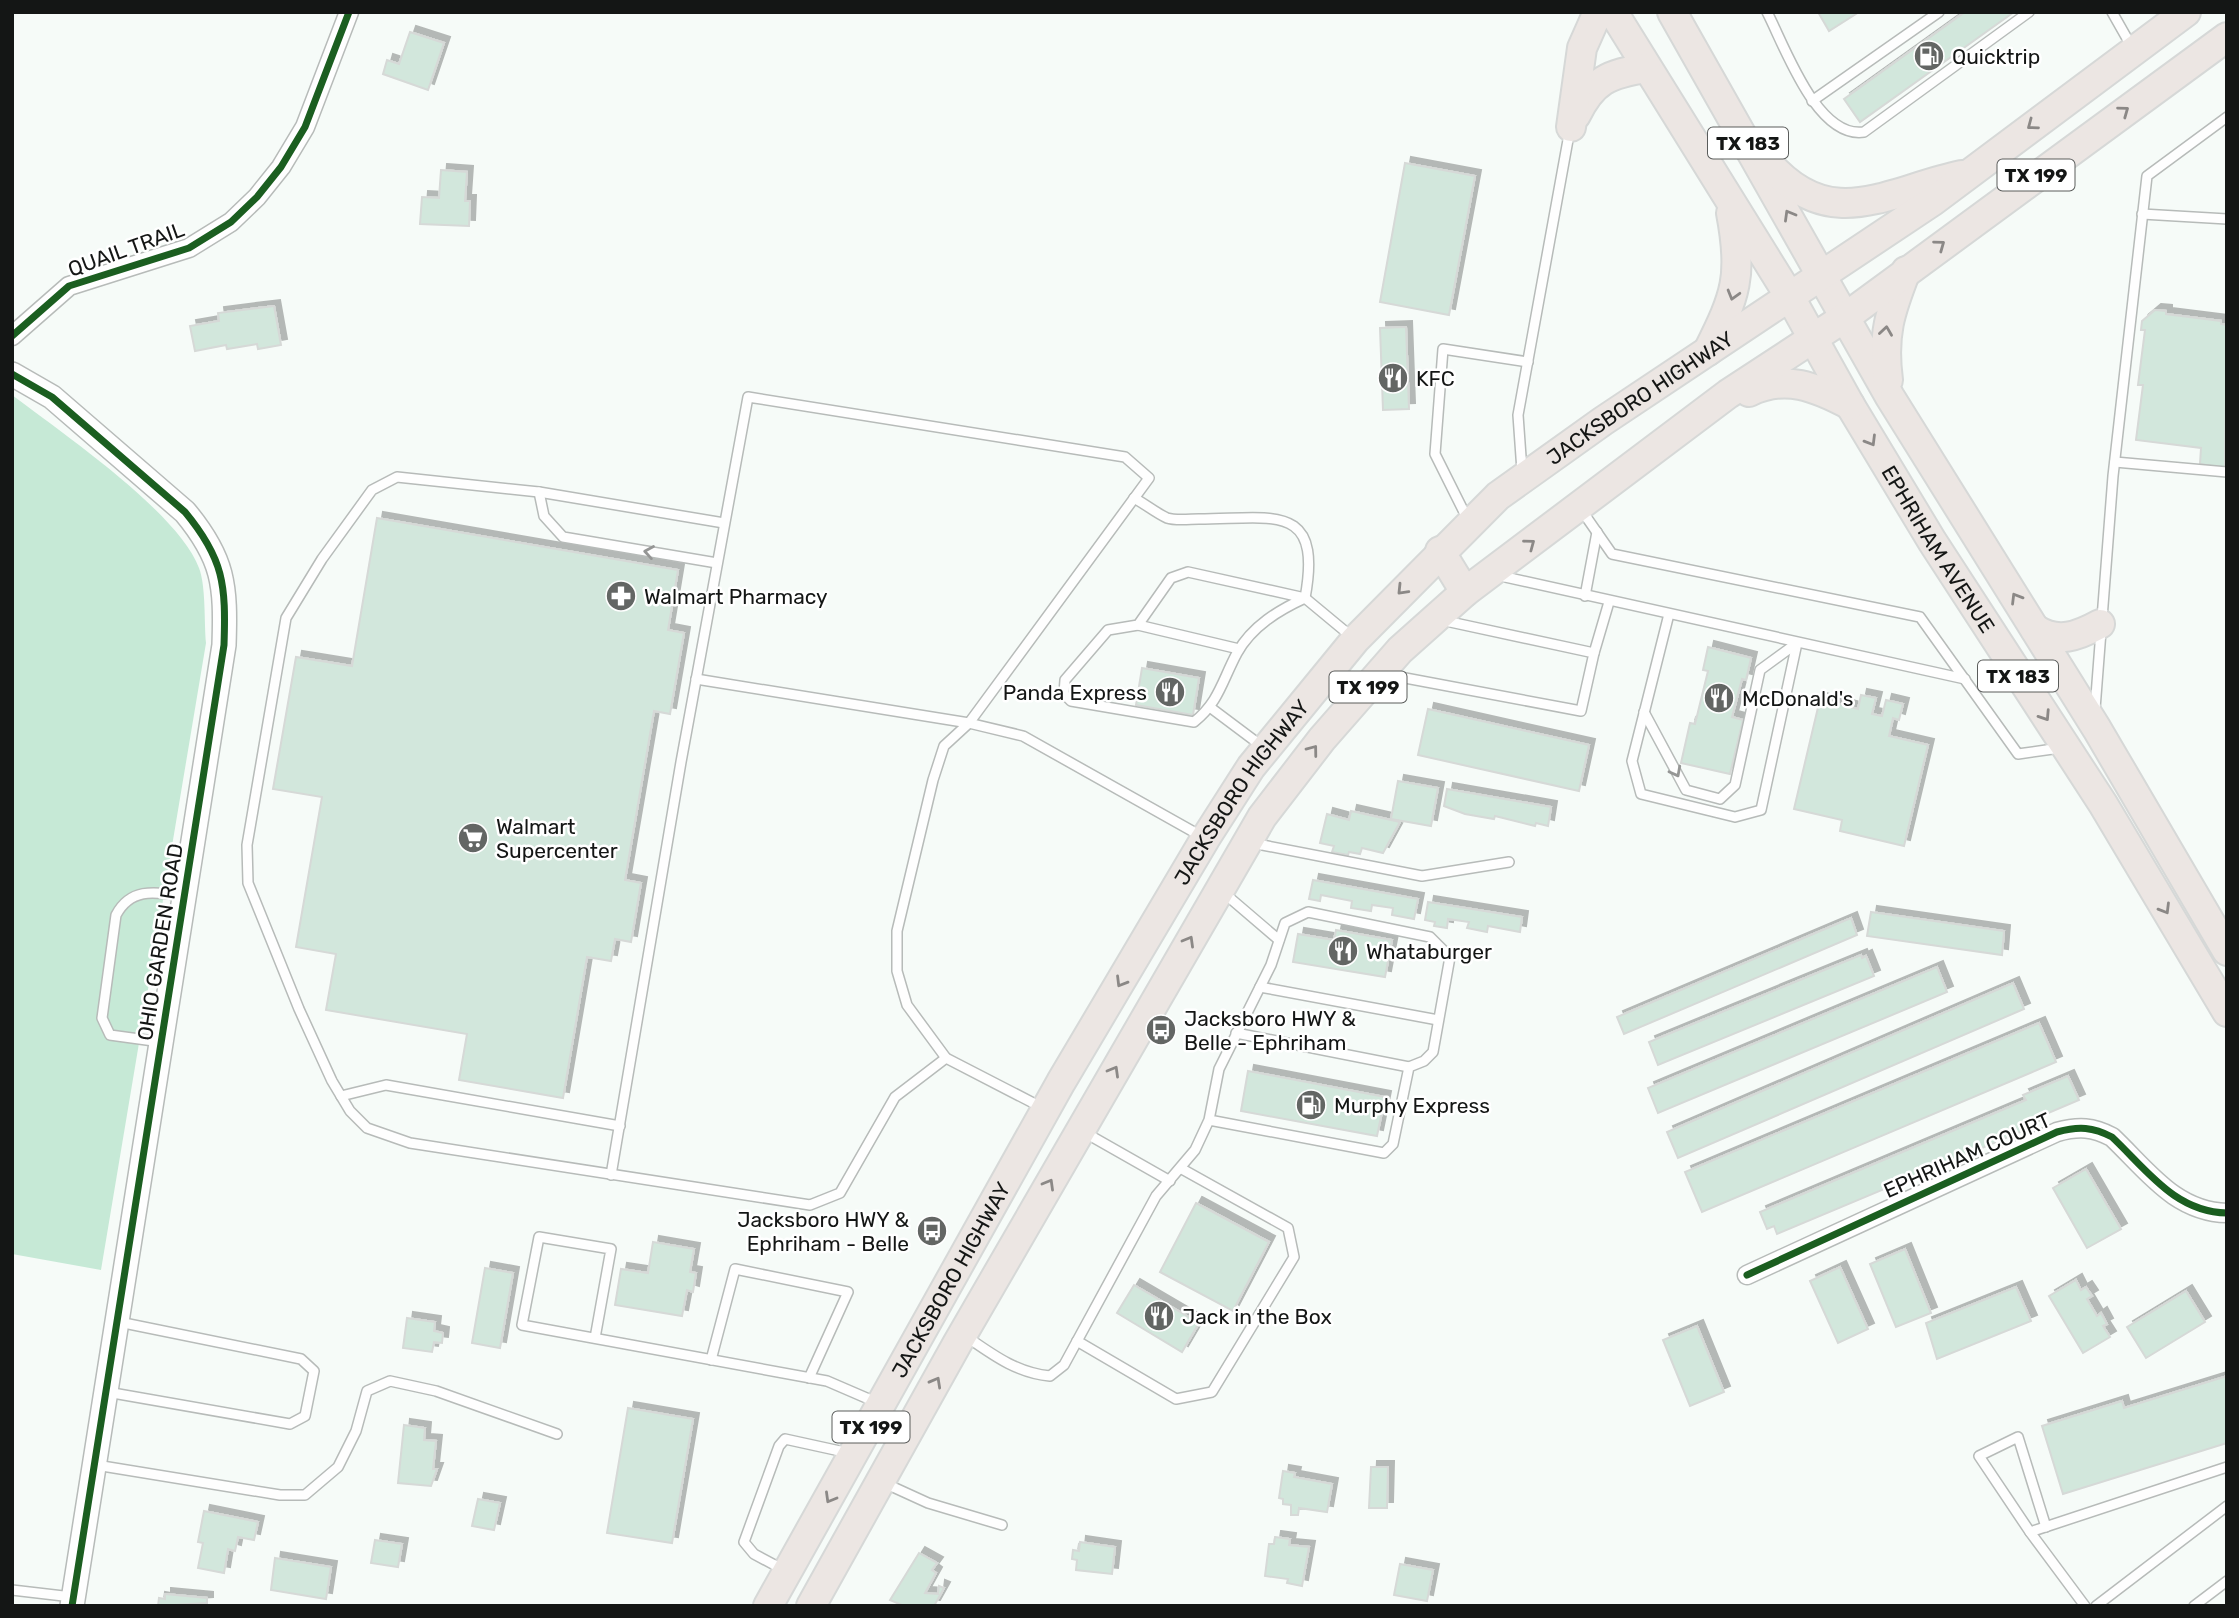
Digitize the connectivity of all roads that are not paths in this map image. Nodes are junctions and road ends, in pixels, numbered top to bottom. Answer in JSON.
{"nodes":[{"id":1,"x":349,"y":12,"type":"edge"},
{"id":2,"x":1598,"y":12,"type":"edge"},
{"id":3,"x":1613,"y":12,"type":"edge"},
{"id":4,"x":1672,"y":12,"type":"edge"},
{"id":5,"x":1768,"y":12,"type":"edge"},
{"id":6,"x":1939,"y":12,"type":"edge"},
{"id":7,"x":2029,"y":12,"type":"edge"},
{"id":8,"x":2112,"y":12,"type":"edge"},
{"id":9,"x":2186,"y":12,"type":"edge"},
{"id":10,"x":2227,"y":37,"type":"edge"},
{"id":11,"x":2134,"y":51,"type":"junction"},
{"id":12,"x":1646,"y":68,"type":"junction"},
{"id":13,"x":1812,"y":102,"type":"junction"},
{"id":14,"x":2227,"y":117,"type":"edge"},
{"id":15,"x":1571,"y":127,"type":"junction"},
{"id":16,"x":1742,"y":132,"type":"junction"},
{"id":17,"x":1969,"y":174,"type":"junction"},
{"id":18,"x":1730,"y":203,"type":"junction"},
{"id":19,"x":2142,"y":214,"type":"junction"},
{"id":20,"x":2227,"y":219,"type":"edge"},
{"id":21,"x":1908,"y":268,"type":"junction"},
{"id":22,"x":1823,"y":275,"type":"junction"},
{"id":23,"x":1790,"y":297,"type":"junction"},
{"id":24,"x":1847,"y":316,"type":"junction"},
{"id":25,"x":12,"y":336,"type":"edge"},
{"id":26,"x":1812,"y":339,"type":"junction"},
{"id":27,"x":1706,"y":353,"type":"junction"},
{"id":28,"x":1528,"y":362,"type":"junction"},
{"id":29,"x":12,"y":374,"type":"edge"},
{"id":30,"x":1890,"y":397,"type":"junction"},
{"id":31,"x":1850,"y":405,"type":"junction"},
{"id":32,"x":1659,"y":446,"type":"junction"},
{"id":33,"x":2115,"y":462,"type":"junction"},
{"id":34,"x":2227,"y":472,"type":"edge"},
{"id":35,"x":1523,"y":479,"type":"junction"},
{"id":36,"x":539,"y":492,"type":"junction"},
{"id":37,"x":1135,"y":498,"type":"junction"},
{"id":38,"x":1580,"y":508,"type":"junction"},
{"id":39,"x":724,"y":523,"type":"junction"},
{"id":40,"x":1470,"y":523,"type":"junction"},
{"id":41,"x":1597,"y":532,"type":"junction"},
{"id":42,"x":1440,"y":551,"type":"junction"},
{"id":43,"x":717,"y":563,"type":"junction"},
{"id":44,"x":1491,"y":573,"type":"junction"},
{"id":45,"x":1465,"y":592,"type":"junction"},
{"id":46,"x":1585,"y":596,"type":"junction"},
{"id":47,"x":1305,"y":597,"type":"junction"},
{"id":48,"x":1609,"y":602,"type":"junction"},
{"id":49,"x":1669,"y":614,"type":"junction"},
{"id":50,"x":1436,"y":618,"type":"junction"},
{"id":51,"x":2101,"y":624,"type":"junction"},
{"id":52,"x":1138,"y":625,"type":"junction"},
{"id":53,"x":2035,"y":629,"type":"junction"},
{"id":54,"x":1355,"y":639,"type":"junction"},
{"id":55,"x":1797,"y":643,"type":"junction"},
{"id":56,"x":1239,"y":649,"type":"junction"},
{"id":57,"x":1594,"y":653,"type":"junction"},
{"id":58,"x":1379,"y":674,"type":"junction"},
{"id":59,"x":696,"y":679,"type":"junction"},
{"id":60,"x":1965,"y":680,"type":"junction"},
{"id":61,"x":1211,"y":708,"type":"junction"},
{"id":62,"x":1644,"y":712,"type":"junction"},
{"id":63,"x":969,"y":723,"type":"junction"},
{"id":64,"x":2097,"y":729,"type":"junction"},
{"id":65,"x":2065,"y":747,"type":"junction"},
{"id":66,"x":1265,"y":748,"type":"junction"},
{"id":67,"x":1205,"y":839,"type":"junction"},
{"id":68,"x":1247,"y":842,"type":"junction"},
{"id":69,"x":1509,"y":862,"type":"dead end"},
{"id":70,"x":1219,"y":889,"type":"junction"},
{"id":71,"x":185,"y":896,"type":"junction"},
{"id":72,"x":1279,"y":940,"type":"junction"},
{"id":73,"x":2220,"y":940,"type":"edge"},
{"id":74,"x":1260,"y":987,"type":"junction"},
{"id":75,"x":2227,"y":1012,"type":"edge"},
{"id":76,"x":1438,"y":1020,"type":"junction"},
{"id":77,"x":1236,"y":1033,"type":"junction"},
{"id":78,"x":162,"y":1042,"type":"junction"},
{"id":79,"x":946,"y":1058,"type":"junction"},
{"id":80,"x":1409,"y":1067,"type":"junction"},
{"id":81,"x":341,"y":1096,"type":"junction"},
{"id":82,"x":1046,"y":1109,"type":"junction"},
{"id":83,"x":1209,"y":1120,"type":"junction"},
{"id":84,"x":620,"y":1126,"type":"junction"},
{"id":85,"x":1081,"y":1130,"type":"junction"},
{"id":86,"x":1182,"y":1169,"type":"junction"},
{"id":87,"x":611,"y":1175,"type":"junction"},
{"id":88,"x":1170,"y":1181,"type":"junction"},
{"id":89,"x":2227,"y":1213,"type":"edge"},
{"id":90,"x":1747,"y":1275,"type":"dead end"},
{"id":91,"x":117,"y":1322,"type":"junction"},
{"id":92,"x":963,"y":1334,"type":"junction"},
{"id":93,"x":594,"y":1338,"type":"junction"},
{"id":94,"x":1077,"y":1341,"type":"junction"},
{"id":95,"x":711,"y":1360,"type":"junction"},
{"id":96,"x":810,"y":1378,"type":"junction"},
{"id":97,"x":106,"y":1392,"type":"junction"},
{"id":98,"x":883,"y":1405,"type":"junction"},
{"id":99,"x":556,"y":1434,"type":"dead end"},
{"id":100,"x":855,"y":1455,"type":"junction"},
{"id":101,"x":94,"y":1465,"type":"junction"},
{"id":102,"x":2227,"y":1467,"type":"edge"},
{"id":103,"x":881,"y":1481,"type":"junction"},
{"id":104,"x":2227,"y":1506,"type":"edge"},
{"id":105,"x":1002,"y":1525,"type":"dead end"},
{"id":106,"x":2046,"y":1527,"type":"junction"},
{"id":107,"x":2030,"y":1532,"type":"junction"},
{"id":108,"x":787,"y":1572,"type":"junction"},
{"id":109,"x":2227,"y":1581,"type":"edge"},
{"id":110,"x":12,"y":1590,"type":"edge"},
{"id":111,"x":73,"y":1602,"type":"edge"},
{"id":112,"x":813,"y":1605,"type":"edge"},
{"id":113,"x":768,"y":1606,"type":"edge"},
{"id":114,"x":2085,"y":1606,"type":"edge"},
{"id":115,"x":2096,"y":1606,"type":"edge"},
{"id":116,"x":2193,"y":1606,"type":"edge"}],
"edges":[{"from":1,"to":25,"type":"street","name":"QUAIL TRAIL"},
{"from":2,"to":15,"type":"main road"},
{"from":3,"to":12,"type":"main road","number":"TX 183"},
{"from":4,"to":16,"type":"main road","number":"TX 183"},
{"from":5,"to":13,"type":"lane"},
{"from":6,"to":13,"type":"lane"},
{"from":7,"to":13,"type":"lane"},
{"from":8,"to":11,"type":"lane"},
{"from":9,"to":11,"type":"main road","name":"JACKSBORO HIGHWAY","number":"TX 199"},
{"from":21,"to":10,"type":"main road","name":"JACKSBORO HIGHWAY","number":"TX 199","one_way":true},
{"from":11,"to":17,"type":"main road","name":"JACKSBORO HIGHWAY","number":"TX 199","one_way":true},
{"from":12,"to":15,"type":"main road"},
{"from":12,"to":18,"type":"main road","number":"TX 183"},
{"from":14,"to":19,"type":"lane"},
{"from":15,"to":28,"type":"lane"},
{"from":16,"to":17,"type":"main road"},
{"from":22,"to":16,"type":"main road","number":"TX 183","one_way":true},
{"from":17,"to":22,"type":"main road","name":"JACKSBORO HIGHWAY","number":"TX 199"},
{"from":18,"to":23,"type":"main road","number":"TX 183"},
{"from":18,"to":27,"type":"main road","one_way":true},
{"from":19,"to":20,"type":"lane"},
{"from":19,"to":33,"type":"lane"},
{"from":21,"to":24,"type":"main road","name":"JACKSBORO HIGHWAY","number":"TX 199"},
{"from":30,"to":21,"type":"main road","one_way":true},
{"from":22,"to":23,"type":"main road","name":"JACKSBORO HIGHWAY","number":"TX 199"},
{"from":22,"to":24,"type":"main road","name":"EPHRIHAM AVENUE","number":"TX 183"},
{"from":23,"to":26,"type":"main road","name":"EPHRIHAM AVENUE","number":"TX 183"},
{"from":23,"to":27,"type":"main road","name":"JACKSBORO HIGHWAY","number":"TX 199"},
{"from":24,"to":26,"type":"main road","name":"JACKSBORO HIGHWAY","number":"TX 199"},
{"from":24,"to":30,"type":"main road","name":"EPHRIHAM AVENUE","number":"TX 183"},
{"from":26,"to":31,"type":"main road","name":"EPHRIHAM AVENUE","number":"TX 183"},
{"from":26,"to":32,"type":"main road","name":"JACKSBORO HIGHWAY","number":"TX 199"},
{"from":27,"to":35,"type":"main road","name":"JACKSBORO HIGHWAY","number":"TX 199"},
{"from":28,"to":35,"type":"lane"},
{"from":28,"to":40,"type":"lane"},
{"from":29,"to":71,"type":"street","name":"OHIO GARDEN ROAD"},
{"from":53,"to":30,"type":"main road","name":"EPHRIHAM AVENUE","number":"TX 183","one_way":true},
{"from":31,"to":32,"type":"main road"},
{"from":31,"to":65,"type":"main road","name":"EPHRIHAM AVENUE","number":"TX 183","one_way":true},
{"from":32,"to":38,"type":"main road","name":"JACKSBORO HIGHWAY","number":"TX 199"},
{"from":33,"to":34,"type":"lane"},
{"from":33,"to":51,"type":"lane"},
{"from":35,"to":40,"type":"main road","name":"JACKSBORO HIGHWAY","number":"TX 199"},
{"from":36,"to":39,"type":"lane"},
{"from":43,"to":36,"type":"lane","one_way":true},
{"from":36,"to":81,"type":"lane"},
{"from":37,"to":39,"type":"lane"},
{"from":37,"to":47,"type":"lane"},
{"from":37,"to":63,"type":"lane"},
{"from":38,"to":41,"type":"lane"},
{"from":44,"to":38,"type":"main road","name":"JACKSBORO HIGHWAY","number":"TX 199","one_way":true},
{"from":39,"to":43,"type":"lane"},
{"from":40,"to":42,"type":"main road","name":"JACKSBORO HIGHWAY","number":"TX 199"},
{"from":41,"to":46,"type":"lane"},
{"from":41,"to":60,"type":"lane"},
{"from":42,"to":45,"type":"main road"},
{"from":42,"to":54,"type":"main road","name":"JACKSBORO HIGHWAY","number":"TX 199","one_way":true},
{"from":43,"to":59,"type":"lane"},
{"from":44,"to":45,"type":"main road","name":"JACKSBORO HIGHWAY","number":"TX 199"},
{"from":44,"to":46,"type":"lane"},
{"from":45,"to":50,"type":"main road","name":"JACKSBORO HIGHWAY","number":"TX 199"},
{"from":46,"to":48,"type":"lane"},
{"from":47,"to":52,"type":"lane"},
{"from":47,"to":54,"type":"lane"},
{"from":47,"to":56,"type":"lane"},
{"from":48,"to":49,"type":"lane"},
{"from":48,"to":57,"type":"lane"},
{"from":49,"to":55,"type":"lane"},
{"from":49,"to":62,"type":"lane"},
{"from":50,"to":57,"type":"lane"},
{"from":50,"to":58,"type":"main road","name":"JACKSBORO HIGHWAY","number":"TX 199"},
{"from":51,"to":53,"type":"main road"},
{"from":51,"to":64,"type":"lane"},
{"from":52,"to":56,"type":"lane"},
{"from":52,"to":61,"type":"lane"},
{"from":53,"to":64,"type":"main road","name":"EPHRIHAM AVENUE","number":"TX 183"},
{"from":54,"to":66,"type":"main road","name":"JACKSBORO HIGHWAY","number":"TX 199"},
{"from":55,"to":60,"type":"lane"},
{"from":62,"to":55,"type":"lane","one_way":true},
{"from":55,"to":62,"type":"lane"},
{"from":56,"to":61,"type":"lane"},
{"from":57,"to":58,"type":"lane"},
{"from":68,"to":58,"type":"main road","name":"JACKSBORO HIGHWAY","number":"TX 199","one_way":true},
{"from":59,"to":63,"type":"lane"},
{"from":59,"to":84,"type":"lane"},
{"from":60,"to":65,"type":"lane"},
{"from":61,"to":66,"type":"lane"},
{"from":63,"to":67,"type":"lane"},
{"from":63,"to":79,"type":"lane"},
{"from":64,"to":73,"type":"main road","name":"EPHRIHAM AVENUE","number":"TX 183"},
{"from":65,"to":73,"type":"main road"},
{"from":65,"to":75,"type":"main road","name":"EPHRIHAM AVENUE","number":"TX 183","one_way":true},
{"from":66,"to":67,"type":"main road","name":"JACKSBORO HIGHWAY","number":"TX 199"},
{"from":67,"to":82,"type":"main road","name":"JACKSBORO HIGHWAY","number":"TX 199","one_way":true},
{"from":68,"to":69,"type":"lane"},
{"from":68,"to":70,"type":"main road","name":"JACKSBORO HIGHWAY","number":"TX 199"},
{"from":70,"to":72,"type":"lane"},
{"from":85,"to":70,"type":"main road","name":"JACKSBORO HIGHWAY","number":"TX 199","one_way":true},
{"from":71,"to":78,"type":"street","name":"OHIO GARDEN ROAD"},
{"from":71,"to":78,"type":"lane"},
{"from":72,"to":74,"type":"lane"},
{"from":72,"to":76,"type":"lane"},
{"from":74,"to":76,"type":"lane"},
{"from":74,"to":77,"type":"lane"},
{"from":76,"to":80,"type":"lane"},
{"from":77,"to":80,"type":"lane"},
{"from":77,"to":83,"type":"lane"},
{"from":78,"to":91,"type":"street","name":"OHIO GARDEN ROAD"},
{"from":79,"to":82,"type":"lane"},
{"from":79,"to":87,"type":"lane"},
{"from":80,"to":83,"type":"lane"},
{"from":81,"to":84,"type":"lane"},
{"from":81,"to":87,"type":"lane"},
{"from":82,"to":85,"type":"main road"},
{"from":82,"to":98,"type":"main road","name":"JACKSBORO HIGHWAY","number":"TX 199"},
{"from":83,"to":86,"type":"lane"},
{"from":84,"to":87,"type":"lane"},
{"from":85,"to":88,"type":"lane"},
{"from":92,"to":85,"type":"main road","name":"JACKSBORO HIGHWAY","number":"TX 199","one_way":true},
{"from":86,"to":88,"type":"lane"},
{"from":86,"to":94,"type":"lane"},
{"from":88,"to":94,"type":"lane"},
{"from":89,"to":90,"type":"street","name":"EPHRIHAM COURT"},
{"from":91,"to":97,"type":"street","name":"OHIO GARDEN ROAD"},
{"from":91,"to":97,"type":"lane"},
{"from":92,"to":94,"type":"lane"},
{"from":103,"to":92,"type":"main road","name":"JACKSBORO HIGHWAY","number":"TX 199","one_way":true},
{"from":93,"to":93,"type":"lane"},
{"from":93,"to":95,"type":"lane"},
{"from":95,"to":96,"type":"lane"},
{"from":95,"to":96,"type":"lane"},
{"from":96,"to":98,"type":"lane"},
{"from":97,"to":101,"type":"street","name":"OHIO GARDEN ROAD"},
{"from":98,"to":100,"type":"main road","name":"JACKSBORO HIGHWAY","number":"TX 199"},
{"from":99,"to":101,"type":"lane"},
{"from":100,"to":108,"type":"main road","name":"JACKSBORO HIGHWAY","number":"TX 199","one_way":true},
{"from":100,"to":108,"type":"lane"},
{"from":101,"to":111,"type":"street","name":"OHIO GARDEN ROAD"},
{"from":102,"to":106,"type":"lane"},
{"from":103,"to":105,"type":"lane"},
{"from":103,"to":112,"type":"main road","name":"JACKSBORO HIGHWAY","number":"TX 199"},
{"from":104,"to":115,"type":"lane"},
{"from":106,"to":107,"type":"lane"},
{"from":106,"to":107,"type":"lane"},
{"from":107,"to":114,"type":"lane"},
{"from":108,"to":113,"type":"main road","name":"JACKSBORO HIGHWAY","number":"TX 199"},
{"from":109,"to":116,"type":"lane"},
{"from":110,"to":111,"type":"lane"}]}
